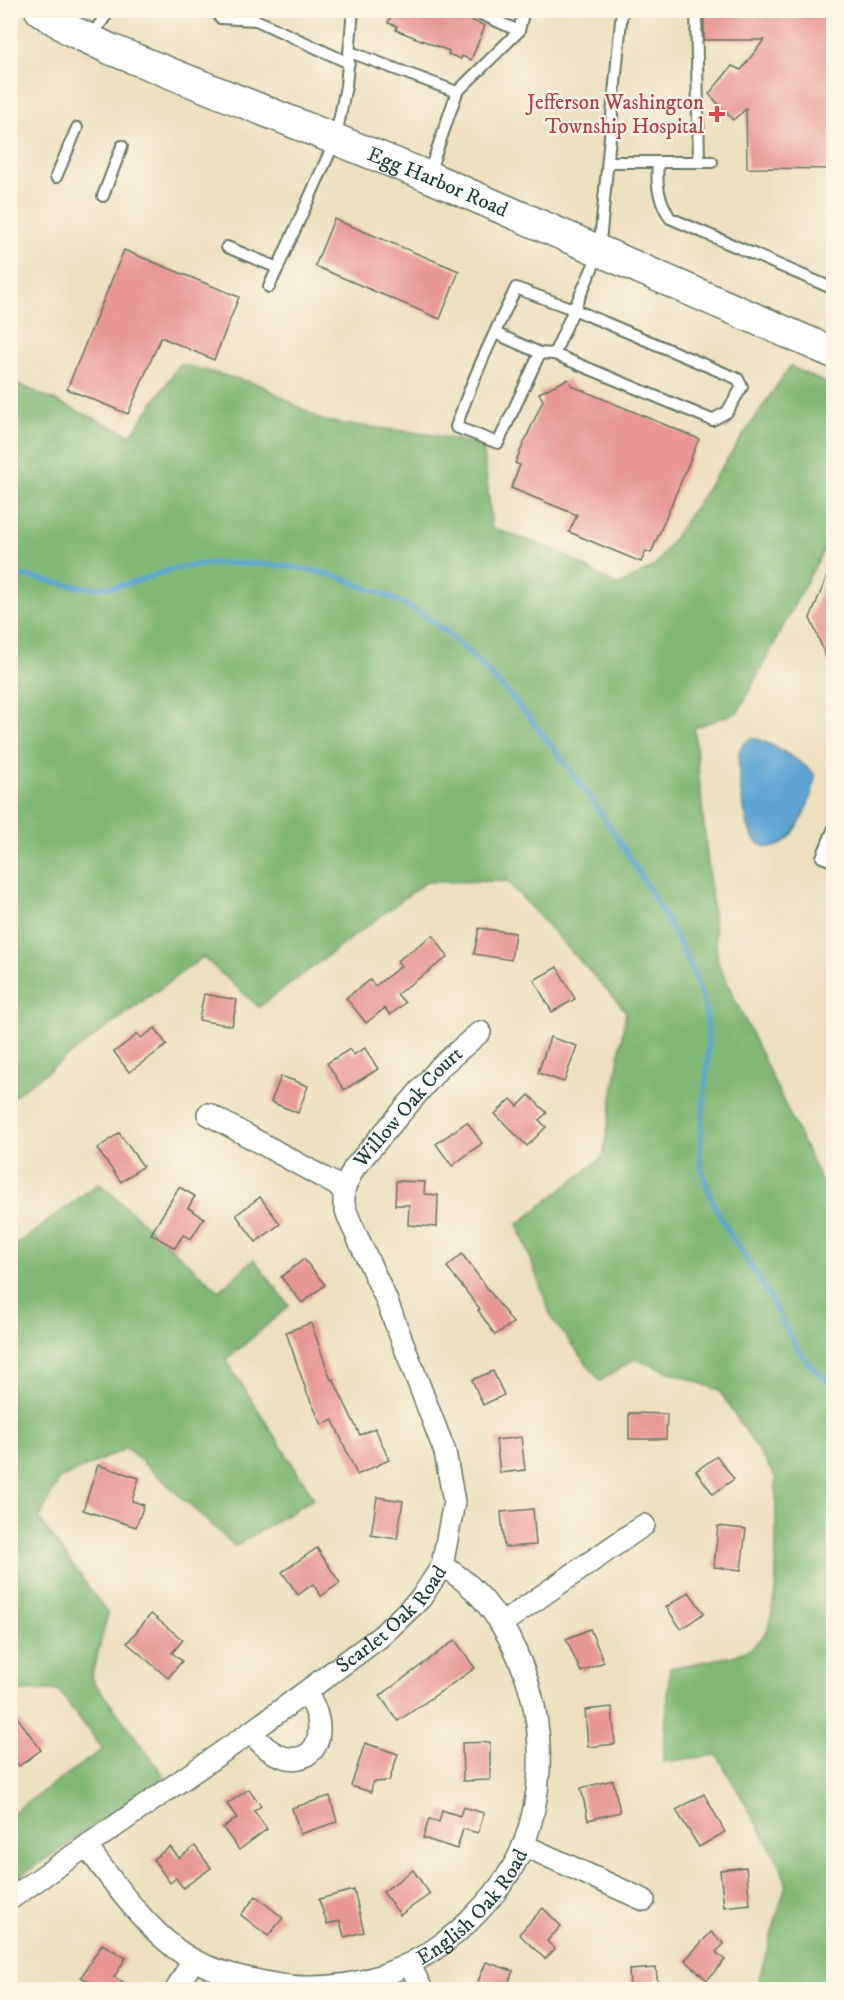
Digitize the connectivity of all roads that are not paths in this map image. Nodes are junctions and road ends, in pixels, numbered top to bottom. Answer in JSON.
{"nodes":[{"id":1,"x":40,"y":10,"type":"edge"},
{"id":2,"x":110,"y":10,"type":"edge"},
{"id":3,"x":220,"y":10,"type":"edge"},
{"id":4,"x":354,"y":10,"type":"edge"},
{"id":5,"x":472,"y":10,"type":"edge"},
{"id":6,"x":520,"y":10,"type":"edge"},
{"id":7,"x":622,"y":10,"type":"edge"},
{"id":8,"x":696,"y":10,"type":"edge"},
{"id":9,"x":519,"y":31,"type":"junction"},
{"id":10,"x":89,"y":39,"type":"junction"},
{"id":11,"x":350,"y":58,"type":"junction"},
{"id":12,"x":457,"y":92,"type":"junction"},
{"id":13,"x":77,"y":128,"type":"dead end"},
{"id":14,"x":335,"y":141,"type":"junction"},
{"id":15,"x":122,"y":146,"type":"dead end"},
{"id":16,"x":608,"y":162,"type":"junction"},
{"id":17,"x":658,"y":162,"type":"junction"},
{"id":18,"x":699,"y":162,"type":"junction"},
{"id":19,"x":712,"y":162,"type":"dead end"},
{"id":20,"x":56,"y":177,"type":"dead end"},
{"id":21,"x":428,"y":177,"type":"junction"},
{"id":22,"x":103,"y":196,"type":"dead end"},
{"id":23,"x":227,"y":247,"type":"dead end"},
{"id":24,"x":599,"y":253,"type":"junction"},
{"id":25,"x":278,"y":268,"type":"junction"},
{"id":26,"x":269,"y":287,"type":"dead end"},
{"id":27,"x":834,"y":289,"type":"edge"},
{"id":28,"x":573,"y":309,"type":"junction"},
{"id":29,"x":495,"y":333,"type":"junction"},
{"id":30,"x":540,"y":353,"type":"junction"},
{"id":31,"x":834,"y":353,"type":"edge"},
{"id":32,"x":554,"y":354,"type":"junction"},
{"id":33,"x":834,"y":828,"type":"edge"},
{"id":34,"x":834,"y":862,"type":"edge"},
{"id":35,"x":480,"y":1032,"type":"dead end"},
{"id":36,"x":208,"y":1114,"type":"dead end"},
{"id":37,"x":344,"y":1189,"type":"junction"},
{"id":38,"x":644,"y":1525,"type":"dead end"},
{"id":39,"x":442,"y":1566,"type":"junction"},
{"id":40,"x":501,"y":1624,"type":"junction"},
{"id":41,"x":306,"y":1692,"type":"junction"},
{"id":42,"x":251,"y":1732,"type":"junction"},
{"id":43,"x":523,"y":1845,"type":"junction"},
{"id":44,"x":87,"y":1847,"type":"junction"},
{"id":45,"x":10,"y":1899,"type":"edge"},
{"id":46,"x":644,"y":1900,"type":"dead end"},
{"id":47,"x":193,"y":1960,"type":"junction"},
{"id":48,"x":410,"y":1965,"type":"junction"},
{"id":49,"x":176,"y":1989,"type":"edge"},
{"id":50,"x":422,"y":1989,"type":"edge"}],
"edges":[{"from":1,"to":10,"type":"main road","name":"Egg Harbor Road"},
{"from":2,"to":10,"type":"lane"},
{"from":3,"to":11,"type":"lane"},
{"from":4,"to":11,"type":"lane"},
{"from":5,"to":9,"type":"lane"},
{"from":6,"to":9,"type":"lane"},
{"from":7,"to":16,"type":"lane"},
{"from":8,"to":18,"type":"lane"},
{"from":9,"to":12,"type":"lane"},
{"from":10,"to":14,"type":"main road","name":"Egg Harbor Road"},
{"from":11,"to":12,"type":"lane"},
{"from":11,"to":14,"type":"lane"},
{"from":12,"to":21,"type":"lane"},
{"from":13,"to":20,"type":"lane"},
{"from":14,"to":21,"type":"main road","name":"Egg Harbor Road"},
{"from":14,"to":25,"type":"lane"},
{"from":15,"to":22,"type":"lane"},
{"from":16,"to":17,"type":"lane"},
{"from":16,"to":24,"type":"lane"},
{"from":17,"to":18,"type":"lane"},
{"from":17,"to":27,"type":"lane"},
{"from":18,"to":19,"type":"lane"},
{"from":21,"to":24,"type":"main road","name":"Egg Harbor Road"},
{"from":23,"to":25,"type":"lane"},
{"from":24,"to":28,"type":"lane"},
{"from":24,"to":31,"type":"main road","name":"Egg Harbor Road"},
{"from":25,"to":26,"type":"lane"},
{"from":28,"to":29,"type":"lane"},
{"from":28,"to":32,"type":"lane"},
{"from":28,"to":32,"type":"lane"},
{"from":29,"to":30,"type":"lane"},
{"from":29,"to":30,"type":"lane"},
{"from":30,"to":32,"type":"lane"},
{"from":33,"to":34,"type":"lane"},
{"from":35,"to":37,"type":"street","name":"Willow Oak Court"},
{"from":36,"to":37,"type":"street"},
{"from":37,"to":39,"type":"street","name":"Scarlet Oak Road"},
{"from":38,"to":40,"type":"street"},
{"from":39,"to":40,"type":"street","name":"English Oak Road"},
{"from":39,"to":41,"type":"street","name":"Scarlet Oak Road"},
{"from":40,"to":43,"type":"street","name":"English Oak Road"},
{"from":41,"to":42,"type":"street","name":"Scarlet Oak Road"},
{"from":41,"to":42,"type":"street"},
{"from":42,"to":44,"type":"street","name":"Scarlet Oak Road"},
{"from":43,"to":46,"type":"street"},
{"from":43,"to":48,"type":"street","name":"English Oak Road"},
{"from":44,"to":45,"type":"street","name":"Scarlet Oak Road"},
{"from":44,"to":47,"type":"street","name":"English Oak Road"},
{"from":47,"to":48,"type":"street","name":"English Oak Road"},
{"from":47,"to":49,"type":"street"},
{"from":48,"to":50,"type":"street"}]}
